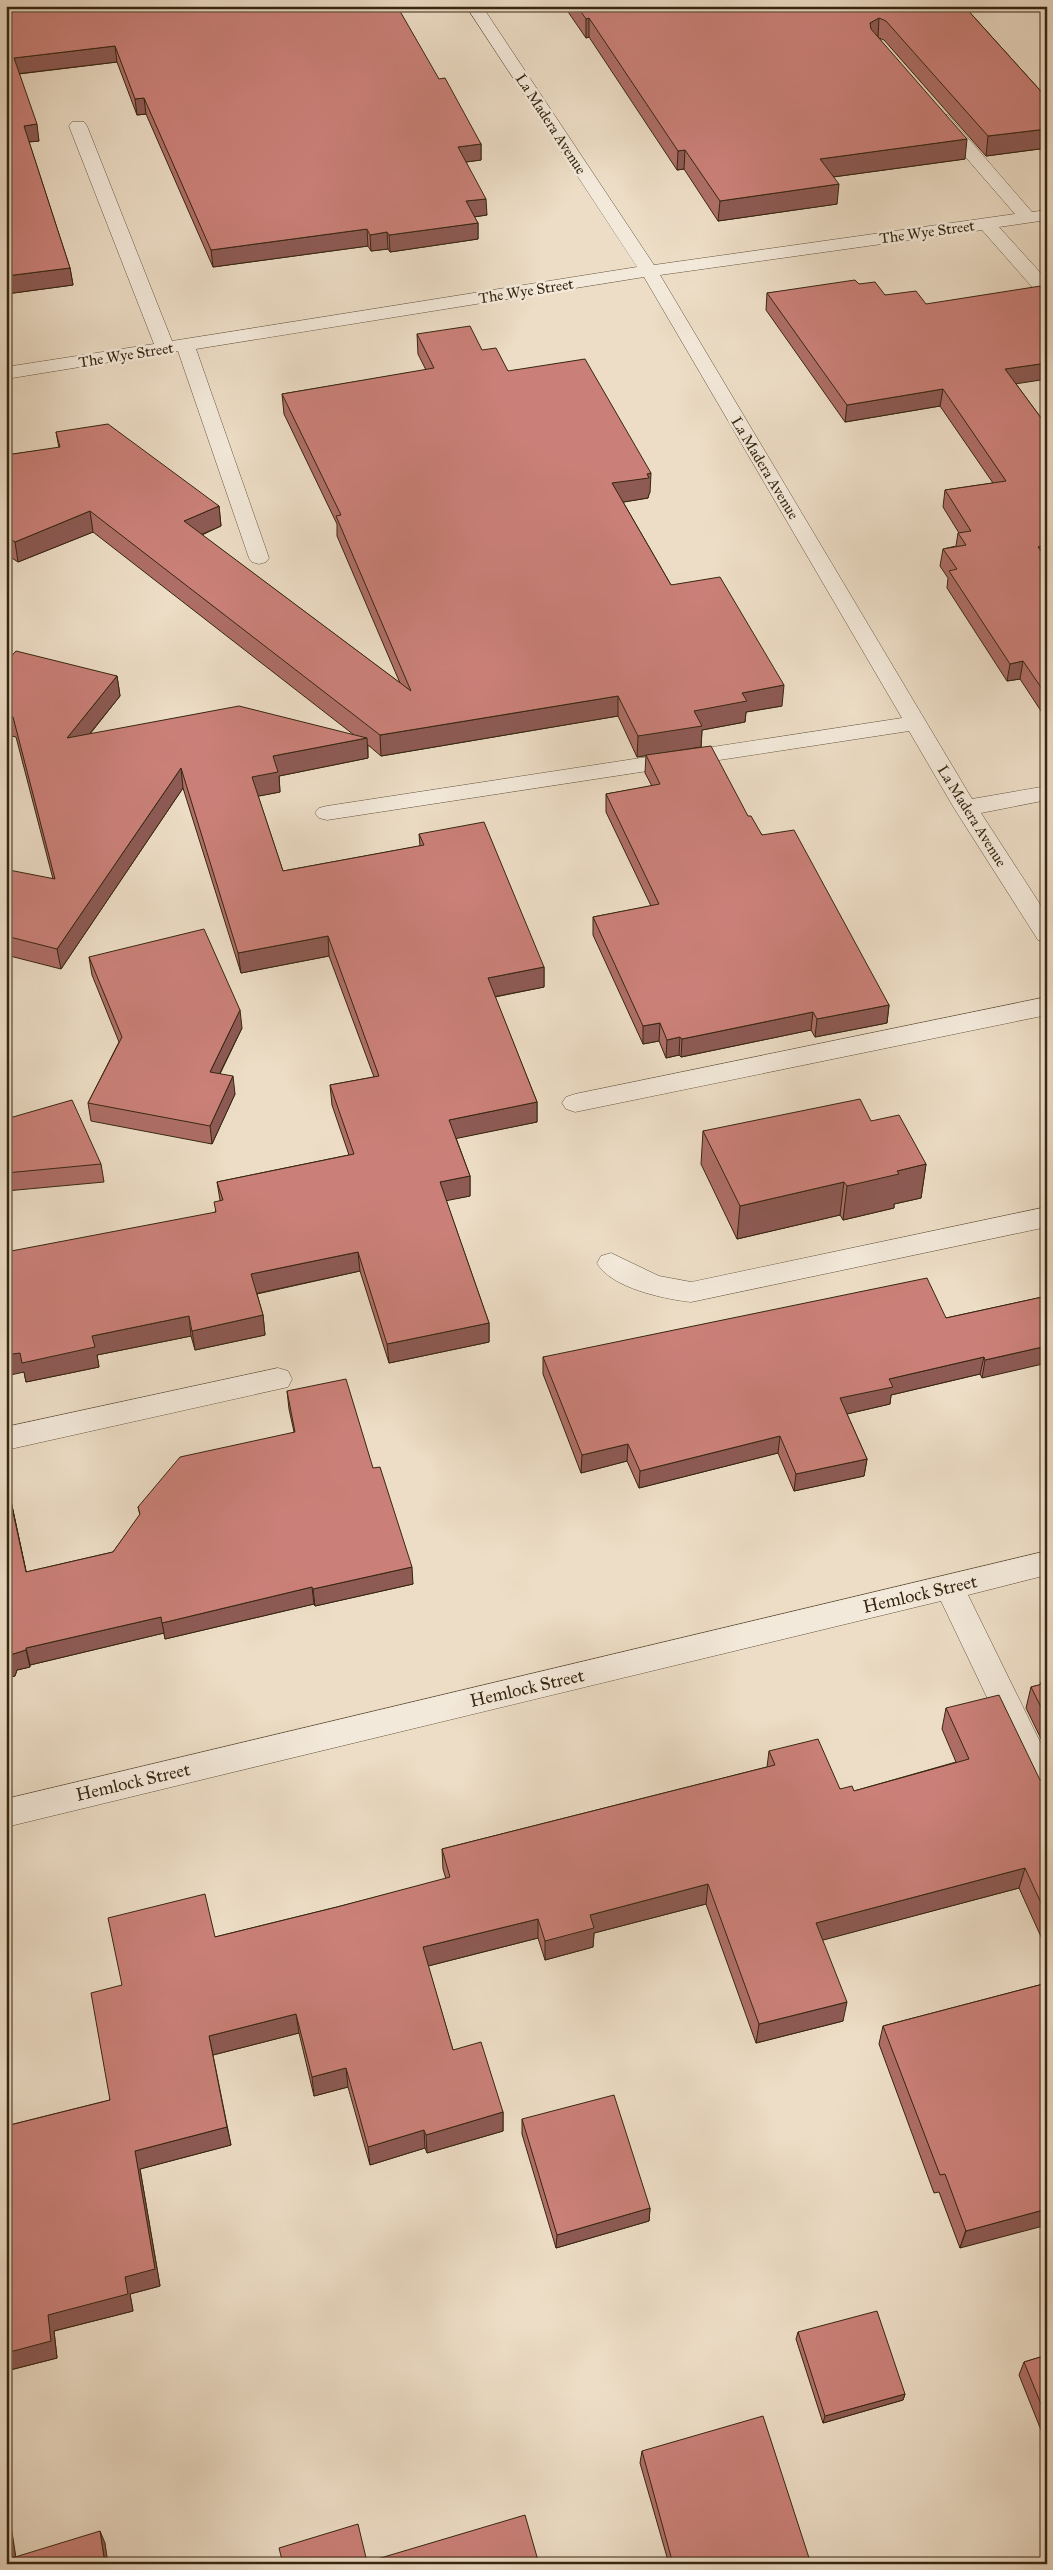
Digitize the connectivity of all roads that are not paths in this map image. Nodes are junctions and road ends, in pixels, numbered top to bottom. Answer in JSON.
{"nodes":[{"id":1,"x":474,"y":6,"type":"edge"},
{"id":2,"x":934,"y":110,"type":"edge"},
{"id":3,"x":78,"y":126,"type":"dead end"},
{"id":4,"x":1038,"y":217,"type":"edge"},
{"id":5,"x":987,"y":224,"type":"junction"},
{"id":6,"x":649,"y":271,"type":"junction"},
{"id":7,"x":1047,"y":292,"type":"edge"},
{"id":8,"x":176,"y":347,"type":"junction"},
{"id":9,"x":6,"y":373,"type":"edge"},
{"id":10,"x":259,"y":558,"type":"dead end"},
{"id":11,"x":916,"y":723,"type":"junction"},
{"id":12,"x":1047,"y":793,"type":"edge"},
{"id":13,"x":966,"y":808,"type":"junction"},
{"id":14,"x":327,"y":813,"type":"dead end"},
{"id":15,"x":1047,"y":934,"type":"edge"},
{"id":16,"x":1047,"y":1006,"type":"edge"},
{"id":17,"x":575,"y":1102,"type":"dead end"},
{"id":18,"x":1047,"y":1217,"type":"edge"},
{"id":19,"x":611,"y":1263,"type":"dead end"},
{"id":20,"x":278,"y":1380,"type":"dead end"},
{"id":21,"x":6,"y":1439,"type":"edge"},
{"id":22,"x":1047,"y":1563,"type":"edge"},
{"id":23,"x":949,"y":1587,"type":"junction"},
{"id":24,"x":1047,"y":1790,"type":"edge"},
{"id":25,"x":6,"y":1813,"type":"edge"}],
"edges":[{"from":1,"to":6,"type":"street","name":"La Madera Avenue"},
{"from":2,"to":4,"type":"street"},
{"from":3,"to":8,"type":"street"},
{"from":4,"to":5,"type":"street","name":"The Wye Street"},
{"from":5,"to":6,"type":"street","name":"The Wye Street"},
{"from":5,"to":7,"type":"street"},
{"from":6,"to":8,"type":"street","name":"The Wye Street"},
{"from":6,"to":11,"type":"street","name":"La Madera Avenue"},
{"from":8,"to":9,"type":"street","name":"The Wye Street"},
{"from":8,"to":10,"type":"street"},
{"from":11,"to":13,"type":"street","name":"La Madera Avenue"},
{"from":11,"to":14,"type":"street"},
{"from":12,"to":13,"type":"street"},
{"from":13,"to":15,"type":"street","name":"La Madera Avenue"},
{"from":16,"to":17,"type":"street"},
{"from":18,"to":19,"type":"street"},
{"from":20,"to":21,"type":"street"},
{"from":22,"to":23,"type":"street","name":"Hemlock Street"},
{"from":23,"to":24,"type":"street"},
{"from":23,"to":25,"type":"street","name":"Hemlock Street"}]}
